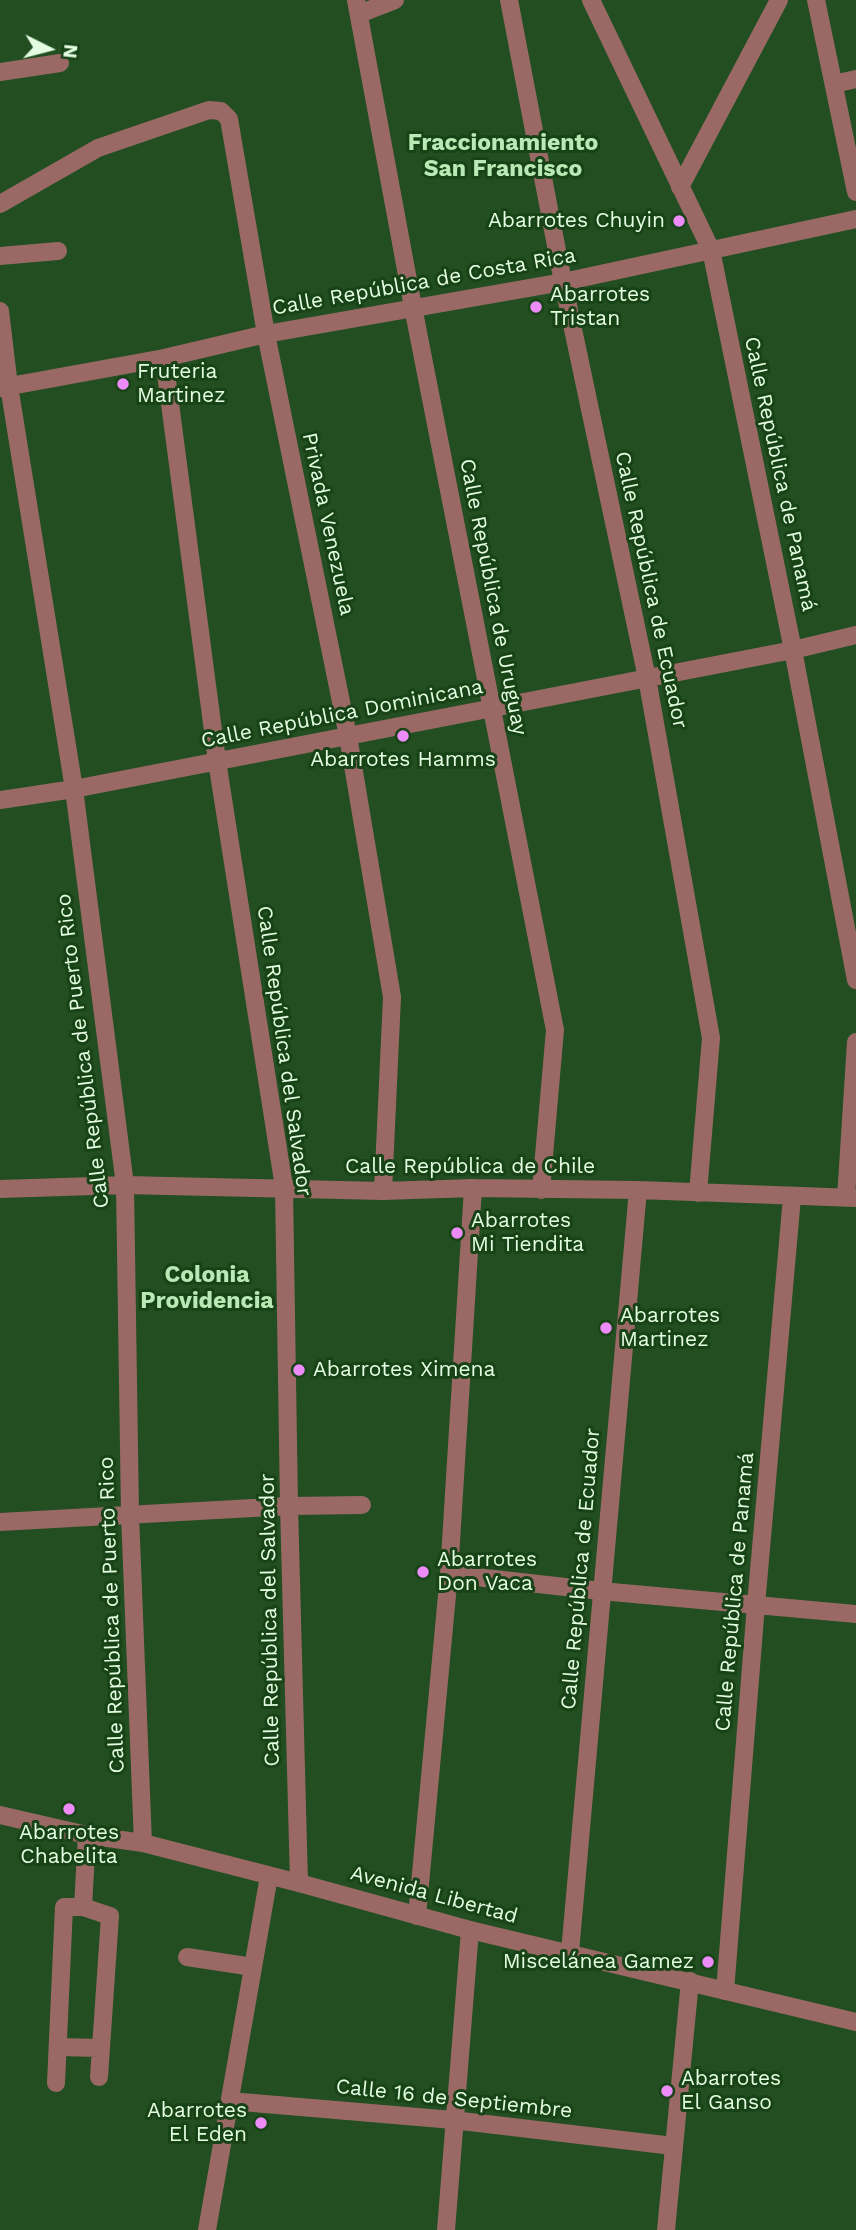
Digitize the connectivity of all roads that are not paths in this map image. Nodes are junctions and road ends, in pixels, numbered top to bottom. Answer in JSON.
{"nodes":[{"id":1,"x":395,"y":0,"type":"edge"},
{"id":2,"x":509,"y":0,"type":"edge"},
{"id":3,"x":591,"y":0,"type":"edge"},
{"id":4,"x":779,"y":0,"type":"edge"},
{"id":5,"x":816,"y":0,"type":"edge"},
{"id":6,"x":364,"y":6,"type":"edge"},
{"id":7,"x":60,"y":63,"type":"dead end"},
{"id":8,"x":0,"y":72,"type":"edge"},
{"id":9,"x":856,"y":79,"type":"edge"},
{"id":10,"x":834,"y":84,"type":"junction"},
{"id":11,"x":680,"y":187,"type":"junction"},
{"id":12,"x":856,"y":192,"type":"edge"},
{"id":13,"x":0,"y":204,"type":"edge"},
{"id":14,"x":856,"y":219,"type":"edge"},
{"id":15,"x":711,"y":250,"type":"junction"},
{"id":16,"x":58,"y":251,"type":"dead end"},
{"id":17,"x":0,"y":256,"type":"edge"},
{"id":18,"x":563,"y":282,"type":"junction"},
{"id":19,"x":413,"y":307,"type":"junction"},
{"id":20,"x":0,"y":311,"type":"edge"},
{"id":21,"x":266,"y":334,"type":"junction"},
{"id":22,"x":164,"y":358,"type":"junction"},
{"id":23,"x":5,"y":387,"type":"edge"},
{"id":24,"x":856,"y":635,"type":"edge"},
{"id":25,"x":793,"y":650,"type":"junction"},
{"id":26,"x":647,"y":678,"type":"junction"},
{"id":27,"x":491,"y":708,"type":"junction"},
{"id":28,"x":348,"y":736,"type":"junction"},
{"id":29,"x":216,"y":761,"type":"junction"},
{"id":30,"x":74,"y":789,"type":"junction"},
{"id":31,"x":0,"y":800,"type":"edge"},
{"id":32,"x":856,"y":980,"type":"edge"},
{"id":33,"x":856,"y":1042,"type":"edge"},
{"id":34,"x":125,"y":1185,"type":"junction"},
{"id":35,"x":284,"y":1187,"type":"junction"},
{"id":36,"x":473,"y":1188,"type":"junction"},
{"id":37,"x":0,"y":1189,"type":"edge"},
{"id":38,"x":541,"y":1190,"type":"junction"},
{"id":39,"x":638,"y":1190,"type":"junction"},
{"id":40,"x":383,"y":1191,"type":"junction"},
{"id":41,"x":698,"y":1193,"type":"junction"},
{"id":42,"x":792,"y":1197,"type":"junction"},
{"id":43,"x":851,"y":1198,"type":"edge"},
{"id":44,"x":362,"y":1505,"type":"dead end"},
{"id":45,"x":289,"y":1506,"type":"junction"},
{"id":46,"x":130,"y":1514,"type":"junction"},
{"id":47,"x":0,"y":1522,"type":"edge"},
{"id":48,"x":449,"y":1574,"type":"junction"},
{"id":49,"x":601,"y":1591,"type":"junction"},
{"id":50,"x":756,"y":1605,"type":"junction"},
{"id":51,"x":856,"y":1614,"type":"edge"},
{"id":52,"x":0,"y":1815,"type":"edge"},
{"id":53,"x":87,"y":1835,"type":"junction"},
{"id":54,"x":143,"y":1843,"type":"junction"},
{"id":55,"x":269,"y":1876,"type":"junction"},
{"id":56,"x":299,"y":1883,"type":"junction"},
{"id":57,"x":83,"y":1907,"type":"junction"},
{"id":58,"x":417,"y":1916,"type":"junction"},
{"id":59,"x":470,"y":1930,"type":"junction"},
{"id":60,"x":570,"y":1952,"type":"junction"},
{"id":61,"x":187,"y":1957,"type":"dead end"},
{"id":62,"x":253,"y":1967,"type":"junction"},
{"id":63,"x":690,"y":1981,"type":"junction"},
{"id":64,"x":725,"y":1991,"type":"junction"},
{"id":65,"x":856,"y":2022,"type":"edge"},
{"id":66,"x":58,"y":2047,"type":"junction"},
{"id":67,"x":101,"y":2048,"type":"junction"},
{"id":68,"x":99,"y":2077,"type":"dead end"},
{"id":69,"x":56,"y":2083,"type":"dead end"},
{"id":70,"x":230,"y":2101,"type":"junction"},
{"id":71,"x":453,"y":2120,"type":"junction"},
{"id":72,"x":673,"y":2146,"type":"junction"},
{"id":73,"x":208,"y":2230,"type":"edge"},
{"id":74,"x":446,"y":2230,"type":"edge"},
{"id":75,"x":666,"y":2230,"type":"edge"}],
"edges":[{"from":1,"to":6,"type":"street"},
{"from":2,"to":18,"type":"street","name":"Calle República de Ecuador"},
{"from":3,"to":11,"type":"street","name":"Calle República de Panamá"},
{"from":4,"to":11,"type":"street"},
{"from":5,"to":10,"type":"street"},
{"from":6,"to":19,"type":"street","name":"Calle República de Uruguay"},
{"from":7,"to":8,"type":"street"},
{"from":9,"to":10,"type":"street"},
{"from":10,"to":12,"type":"street"},
{"from":11,"to":15,"type":"street","name":"Calle República de Panamá"},
{"from":13,"to":21,"type":"street","name":"Privada Venezuela"},
{"from":14,"to":15,"type":"street","name":"Calle República de Costa Rica"},
{"from":15,"to":18,"type":"street","name":"Calle República de Costa Rica"},
{"from":15,"to":25,"type":"street","name":"Calle República de Panamá"},
{"from":16,"to":17,"type":"street"},
{"from":18,"to":19,"type":"street","name":"Calle República de Costa Rica"},
{"from":18,"to":26,"type":"street","name":"Calle República de Ecuador"},
{"from":19,"to":21,"type":"street","name":"Calle República de Costa Rica"},
{"from":19,"to":27,"type":"street","name":"Calle República de Uruguay"},
{"from":20,"to":23,"type":"street","name":"Calle República de Puerto Rico"},
{"from":21,"to":22,"type":"street","name":"Calle República de Costa Rica"},
{"from":21,"to":28,"type":"street","name":"Privada Venezuela"},
{"from":22,"to":23,"type":"street","name":"Calle República de Costa Rica"},
{"from":22,"to":29,"type":"street","name":"Calle República del Salvador"},
{"from":23,"to":30,"type":"street","name":"Calle República de Puerto Rico"},
{"from":24,"to":25,"type":"street","name":"Calle República Dominicana"},
{"from":25,"to":26,"type":"street","name":"Calle República Dominicana"},
{"from":25,"to":32,"type":"street","name":"Calle República de Panamá"},
{"from":26,"to":27,"type":"street","name":"Calle República Dominicana"},
{"from":26,"to":41,"type":"street","name":"Calle República de Ecuador"},
{"from":27,"to":28,"type":"street","name":"Calle República Dominicana"},
{"from":27,"to":38,"type":"street","name":"Calle República de Uruguay"},
{"from":28,"to":29,"type":"street","name":"Calle República Dominicana"},
{"from":28,"to":40,"type":"street","name":"Privada Venezuela"},
{"from":29,"to":30,"type":"street","name":"Calle República Dominicana"},
{"from":29,"to":35,"type":"street","name":"Calle República del Salvador"},
{"from":30,"to":31,"type":"street","name":"Calle República Dominicana"},
{"from":30,"to":34,"type":"street","name":"Calle República de Puerto Rico"},
{"from":33,"to":43,"type":"street"},
{"from":34,"to":35,"type":"street","name":"Calle República de Chile"},
{"from":34,"to":37,"type":"street","name":"Calle República de Chile"},
{"from":34,"to":46,"type":"street","name":"Calle República de Puerto Rico"},
{"from":35,"to":40,"type":"street","name":"Calle República de Chile"},
{"from":35,"to":45,"type":"street","name":"Calle República del Salvador"},
{"from":36,"to":38,"type":"street","name":"Calle República de Chile"},
{"from":36,"to":40,"type":"street","name":"Calle República de Chile"},
{"from":36,"to":48,"type":"street"},
{"from":38,"to":39,"type":"street","name":"Calle República de Chile"},
{"from":39,"to":41,"type":"street","name":"Calle República de Chile"},
{"from":39,"to":49,"type":"street","name":"Calle República de Ecuador"},
{"from":41,"to":42,"type":"street","name":"Calle República de Chile"},
{"from":42,"to":43,"type":"street","name":"Calle República de Chile"},
{"from":42,"to":50,"type":"street","name":"Calle República de Panamá"},
{"from":44,"to":45,"type":"street"},
{"from":45,"to":46,"type":"street"},
{"from":45,"to":56,"type":"street","name":"Calle República del Salvador"},
{"from":46,"to":47,"type":"street"},
{"from":46,"to":54,"type":"street","name":"Calle República de Puerto Rico"},
{"from":48,"to":49,"type":"street"},
{"from":48,"to":58,"type":"street"},
{"from":49,"to":50,"type":"street"},
{"from":49,"to":60,"type":"street","name":"Calle República de Ecuador"},
{"from":50,"to":51,"type":"street"},
{"from":50,"to":64,"type":"street","name":"Calle República de Panamá"},
{"from":52,"to":53,"type":"street","name":"Avenida Libertad"},
{"from":53,"to":54,"type":"street","name":"Avenida Libertad"},
{"from":53,"to":57,"type":"street"},
{"from":54,"to":55,"type":"street","name":"Avenida Libertad"},
{"from":55,"to":56,"type":"street","name":"Avenida Libertad"},
{"from":55,"to":62,"type":"street"},
{"from":56,"to":58,"type":"street","name":"Avenida Libertad"},
{"from":57,"to":66,"type":"street"},
{"from":57,"to":67,"type":"street"},
{"from":58,"to":59,"type":"street","name":"Avenida Libertad"},
{"from":59,"to":60,"type":"street","name":"Avenida Libertad"},
{"from":59,"to":71,"type":"street"},
{"from":60,"to":63,"type":"street","name":"Avenida Libertad"},
{"from":61,"to":62,"type":"street"},
{"from":62,"to":70,"type":"street"},
{"from":63,"to":64,"type":"street","name":"Avenida Libertad"},
{"from":63,"to":72,"type":"street"},
{"from":64,"to":65,"type":"street","name":"Avenida Libertad"},
{"from":66,"to":67,"type":"street"},
{"from":66,"to":69,"type":"street"},
{"from":67,"to":68,"type":"street"},
{"from":70,"to":71,"type":"street","name":"Calle 16 de Septiembre"},
{"from":70,"to":73,"type":"street"},
{"from":71,"to":72,"type":"street","name":"Calle 16 de Septiembre"},
{"from":71,"to":74,"type":"street"},
{"from":72,"to":75,"type":"street"}]}
